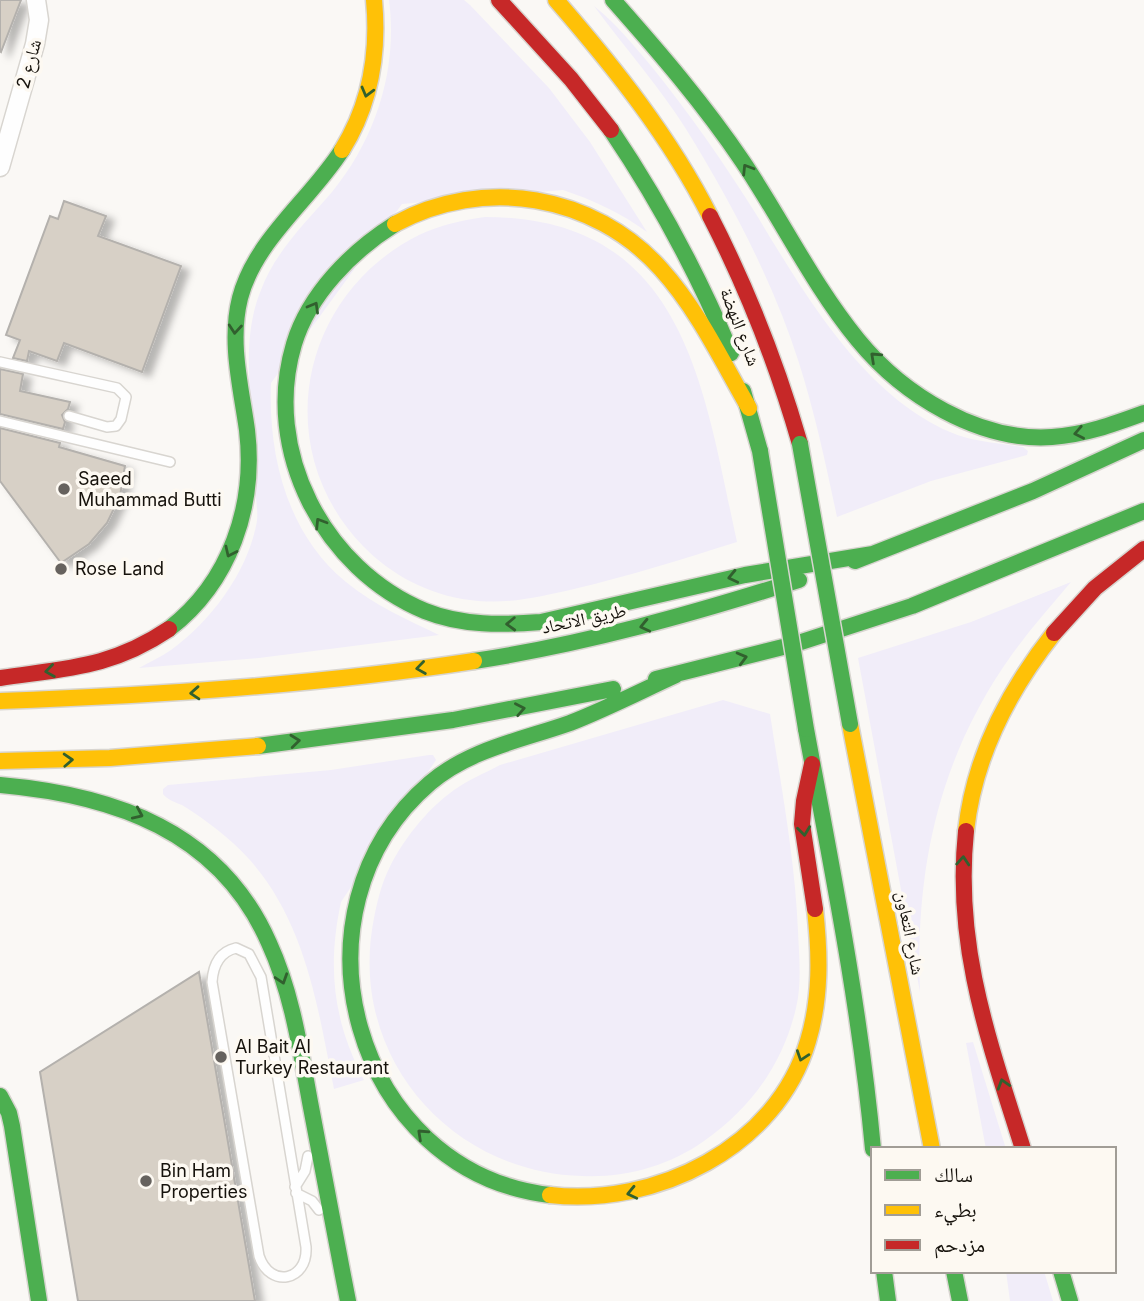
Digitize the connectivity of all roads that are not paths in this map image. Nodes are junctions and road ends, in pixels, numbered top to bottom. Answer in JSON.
{"nodes":[{"id":1,"x":36,"y":0,"type":"edge"},
{"id":2,"x":358,"y":0,"type":"edge"},
{"id":3,"x":374,"y":0,"type":"edge"},
{"id":4,"x":499,"y":0,"type":"edge"},
{"id":5,"x":556,"y":0,"type":"edge"},
{"id":6,"x":613,"y":0,"type":"edge"},
{"id":7,"x":375,"y":44,"type":"junction"},
{"id":8,"x":0,"y":167,"type":"edge"},
{"id":9,"x":0,"y":362,"type":"edge"},
{"id":10,"x":749,"y":408,"type":"junction"},
{"id":11,"x":1144,"y":413,"type":"edge"},
{"id":12,"x":69,"y":416,"type":"dead end"},
{"id":13,"x":0,"y":421,"type":"edge"},
{"id":14,"x":1144,"y":440,"type":"edge"},
{"id":15,"x":170,"y":463,"type":"dead end"},
{"id":16,"x":1144,"y":511,"type":"edge"},
{"id":17,"x":1144,"y":549,"type":"edge"},
{"id":18,"x":873,"y":554,"type":"junction"},
{"id":19,"x":676,"y":675,"type":"junction"},
{"id":20,"x":0,"y":678,"type":"edge"},
{"id":21,"x":0,"y":701,"type":"edge"},
{"id":22,"x":850,"y":724,"type":"joint"},
{"id":23,"x":0,"y":761,"type":"edge"},
{"id":24,"x":812,"y":764,"type":"junction"},
{"id":25,"x":0,"y":785,"type":"edge"},
{"id":26,"x":0,"y":1096,"type":"edge"},
{"id":27,"x":309,"y":1096,"type":"junction"},
{"id":28,"x":873,"y":1147,"type":"edge"},
{"id":29,"x":932,"y":1147,"type":"edge"},
{"id":30,"x":1022,"y":1147,"type":"edge"},
{"id":31,"x":296,"y":1190,"type":"junction"},
{"id":32,"x":339,"y":1254,"type":"junction"},
{"id":33,"x":884,"y":1273,"type":"edge"},
{"id":34,"x":954,"y":1273,"type":"edge"},
{"id":35,"x":1062,"y":1273,"type":"edge"},
{"id":36,"x":39,"y":1301,"type":"edge"},
{"id":37,"x":348,"y":1301,"type":"edge"},
{"id":38,"x":888,"y":1301,"type":"edge"},
{"id":39,"x":960,"y":1301,"type":"edge"},
{"id":40,"x":1070,"y":1301,"type":"edge"}],
"edges":[{"from":1,"to":8,"type":"street","name":"شارع 2"},
{"from":2,"to":7,"type":"main road"},
{"from":3,"to":7,"type":"main road"},
{"from":4,"to":10,"type":"main road","name":"شارع النهضة"},
{"from":5,"to":22,"type":"main road","name":"شارع النهضة","bridge":true},
{"from":11,"to":6,"type":"main road","one_way":true},
{"from":7,"to":20,"type":"main road","one_way":true},
{"from":9,"to":12,"type":"lane"},
{"from":18,"to":10,"type":"main road","one_way":true},
{"from":10,"to":24,"type":"main road","name":"شارع النهضة","bridge":true},
{"from":13,"to":15,"type":"lane"},
{"from":14,"to":18,"type":"main road","name":"طريق الاتحاد"},
{"from":19,"to":16,"type":"main road","one_way":true},
{"from":30,"to":17,"type":"main road","one_way":true},
{"from":18,"to":21,"type":"main road","name":"طريق الاتحاد","one_way":true},
{"from":23,"to":19,"type":"main road","one_way":true},
{"from":24,"to":19,"type":"main road","one_way":true},
{"from":22,"to":29,"type":"main road","name":"شارع التعاون"},
{"from":24,"to":28,"type":"main road"},
{"from":25,"to":27,"type":"main road","one_way":true},
{"from":26,"to":36,"type":"main road"},
{"from":27,"to":31,"type":"lane"},
{"from":27,"to":32,"type":"main road"},
{"from":31,"to":31,"type":"lane"},
{"from":31,"to":32,"type":"lane"},
{"from":32,"to":37,"type":"main road"},
{"from":33,"to":38,"type":"main road"},
{"from":34,"to":39,"type":"main road"},
{"from":35,"to":40,"type":"main road"}]}
